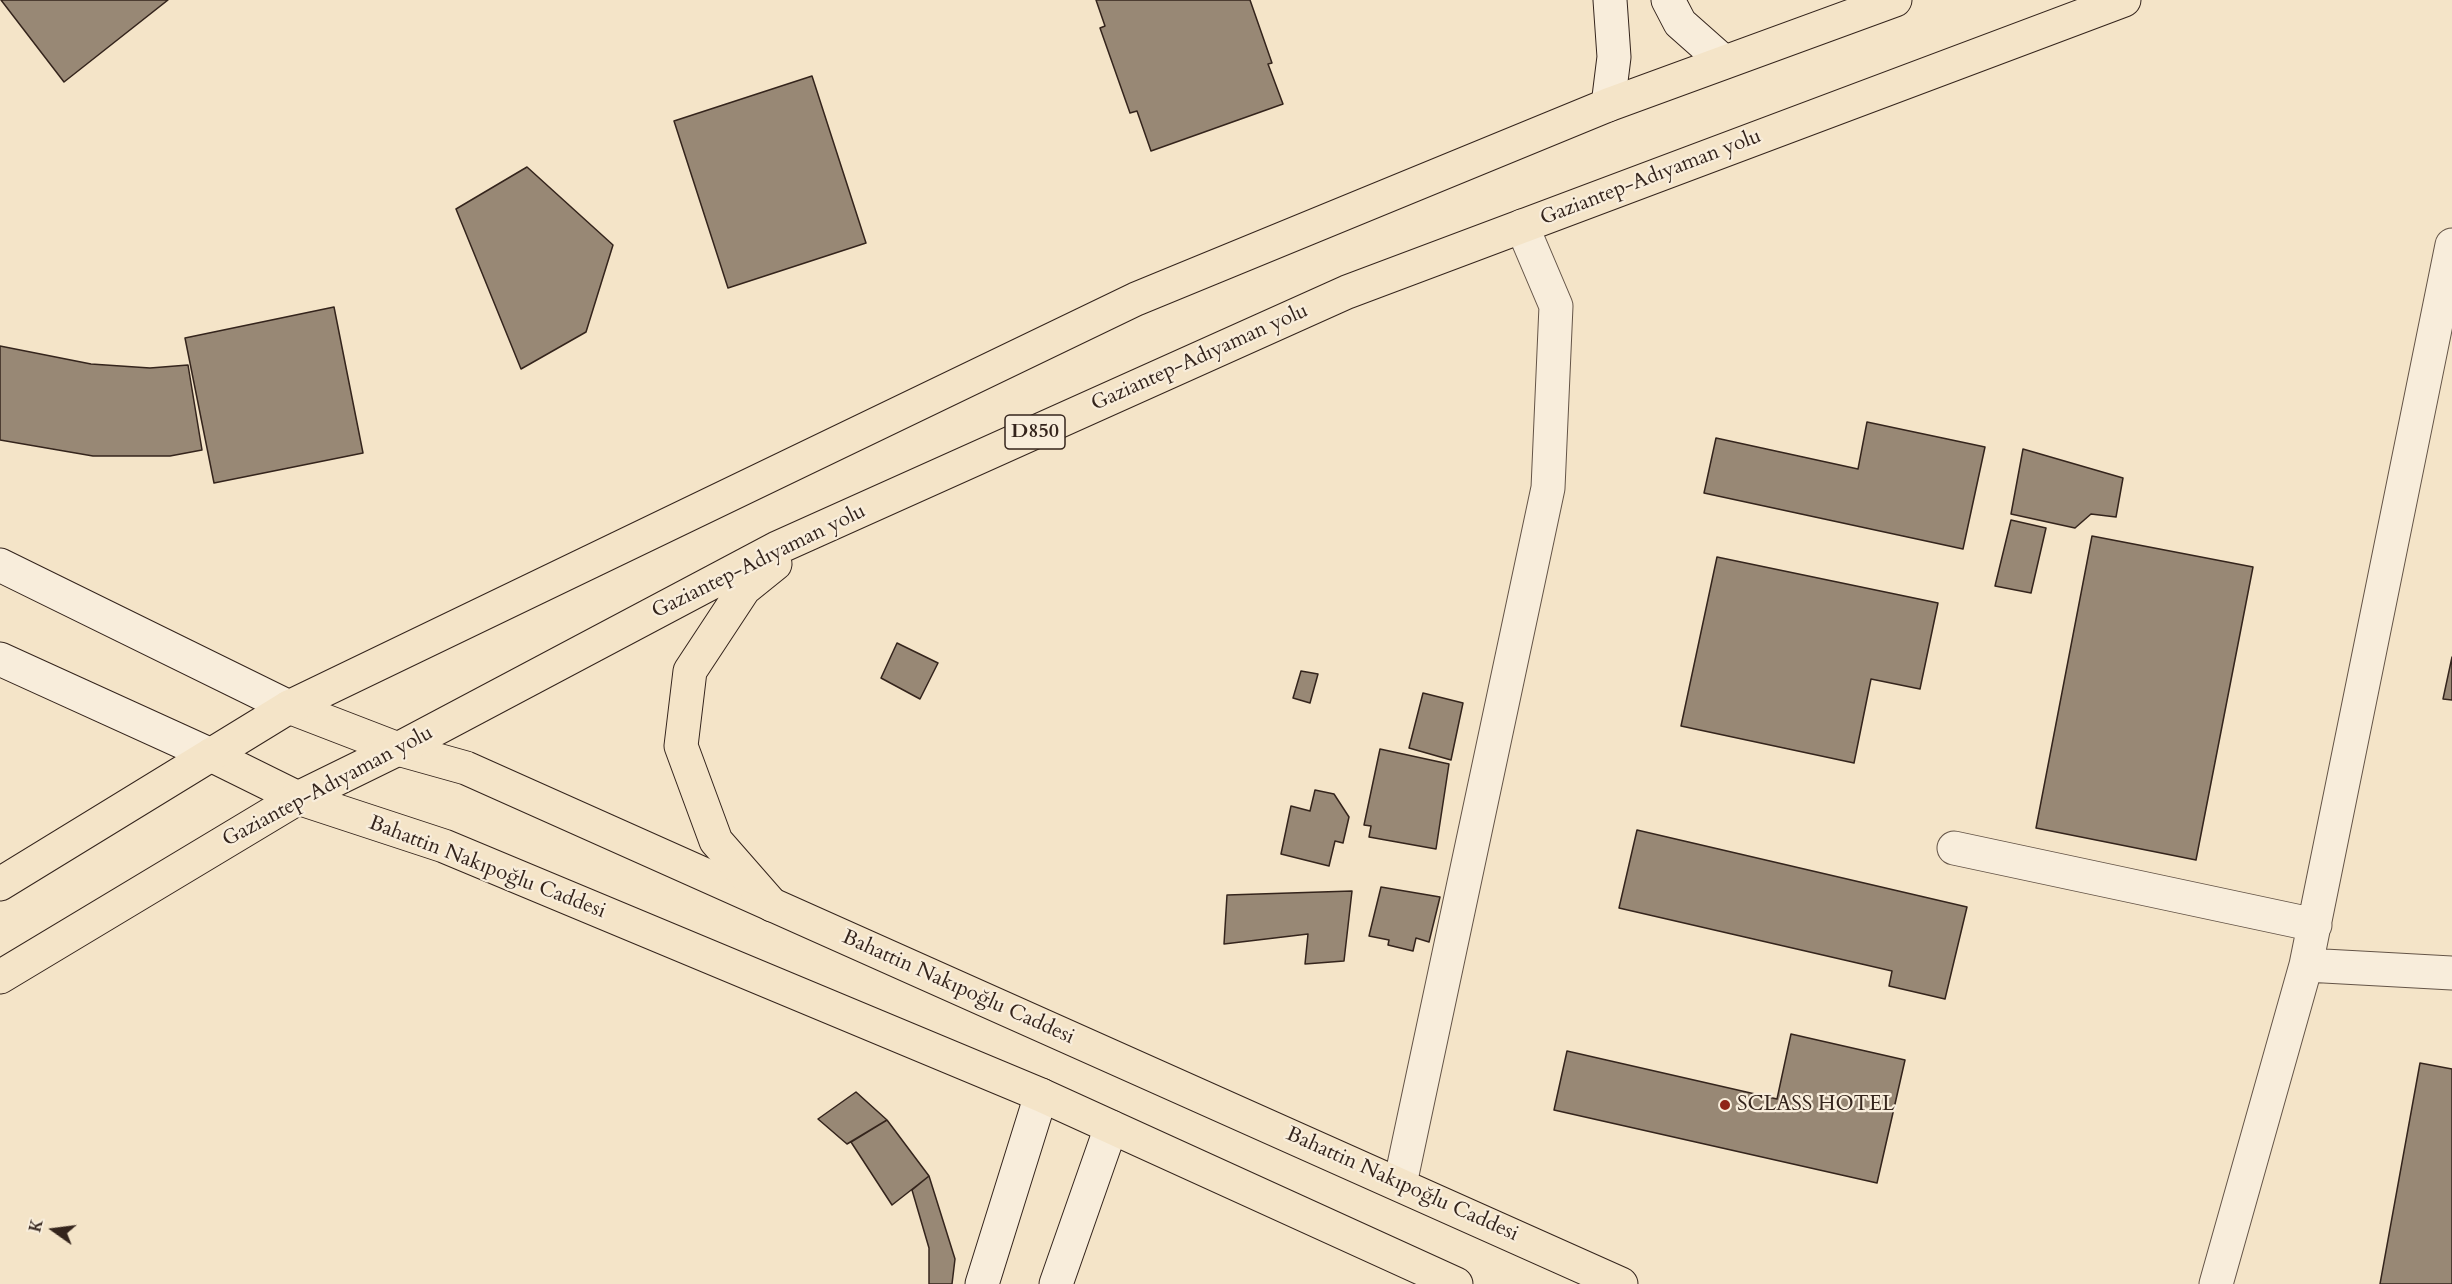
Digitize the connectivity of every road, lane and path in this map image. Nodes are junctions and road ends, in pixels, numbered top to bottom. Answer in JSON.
{"nodes":[{"id":1,"x":1610,"y":0,"type":"edge"},
{"id":2,"x":1668,"y":0,"type":"edge"},
{"id":3,"x":1894,"y":0,"type":"edge"},
{"id":4,"x":2124,"y":0,"type":"edge"},
{"id":5,"x":1724,"y":62,"type":"junction"},
{"id":6,"x":1608,"y":105,"type":"junction"},
{"id":7,"x":1522,"y":226,"type":"junction"},
{"id":8,"x":2452,"y":245,"type":"edge"},
{"id":9,"x":820,"y":529,"type":"junction"},
{"id":10,"x":0,"y":564,"type":"edge"},
{"id":11,"x":0,"y":659,"type":"edge"},
{"id":12,"x":289,"y":707,"type":"junction"},
{"id":13,"x":398,"y":749,"type":"junction"},
{"id":14,"x":211,"y":755,"type":"junction"},
{"id":15,"x":298,"y":798,"type":"junction"},
{"id":16,"x":1954,"y":848,"type":"dead end"},
{"id":17,"x":0,"y":884,"type":"edge"},
{"id":18,"x":772,"y":905,"type":"junction"},
{"id":19,"x":2315,"y":925,"type":"junction"},
{"id":20,"x":2306,"y":965,"type":"junction"},
{"id":21,"x":2452,"y":973,"type":"edge"},
{"id":22,"x":0,"y":977,"type":"edge"},
{"id":23,"x":1041,"y":1095,"type":"junction"},
{"id":24,"x":1111,"y":1127,"type":"junction"},
{"id":25,"x":1400,"y":1184,"type":"junction"},
{"id":26,"x":982,"y":1284,"type":"edge"},
{"id":27,"x":1056,"y":1284,"type":"edge"},
{"id":28,"x":1456,"y":1284,"type":"edge"},
{"id":29,"x":1621,"y":1284,"type":"edge"},
{"id":30,"x":2216,"y":1284,"type":"edge"}],
"edges":[{"from":1,"to":6,"type":"street"},
{"from":2,"to":5,"type":"street"},
{"from":3,"to":5,"type":"main road"},
{"from":4,"to":7,"type":"main road","name":"Gaziantep-Adıyaman yolu","number":"D850"},
{"from":5,"to":6,"type":"main road"},
{"from":6,"to":12,"type":"main road"},
{"from":7,"to":9,"type":"main road","name":"Gaziantep-Adıyaman yolu","number":"D850"},
{"from":7,"to":25,"type":"street"},
{"from":8,"to":19,"type":"street"},
{"from":9,"to":13,"type":"main road","name":"Gaziantep-Adıyaman yolu","number":"D850"},
{"from":9,"to":18,"type":"main road"},
{"from":10,"to":12,"type":"street"},
{"from":11,"to":14,"type":"street"},
{"from":12,"to":13,"type":"main road","name":"Bahattin Nakıpoğlu Caddesi"},
{"from":12,"to":14,"type":"main road"},
{"from":13,"to":15,"type":"main road","name":"Gaziantep-Adıyaman yolu","number":"D850"},
{"from":13,"to":18,"type":"main road","name":"Bahattin Nakıpoğlu Caddesi"},
{"from":14,"to":15,"type":"main road","name":"Bahattin Nakıpoğlu Caddesi"},
{"from":14,"to":17,"type":"main road"},
{"from":15,"to":22,"type":"main road","name":"Gaziantep-Adıyaman yolu","number":"D850"},
{"from":15,"to":23,"type":"main road","name":"Bahattin Nakıpoğlu Caddesi"},
{"from":16,"to":19,"type":"street"},
{"from":18,"to":25,"type":"main road","name":"Bahattin Nakıpoğlu Caddesi"},
{"from":19,"to":20,"type":"street"},
{"from":20,"to":21,"type":"street"},
{"from":20,"to":30,"type":"street"},
{"from":23,"to":24,"type":"main road","name":"Bahattin Nakıpoğlu Caddesi"},
{"from":23,"to":26,"type":"street"},
{"from":24,"to":27,"type":"street"},
{"from":24,"to":28,"type":"main road","name":"Bahattin Nakıpoğlu Caddesi"},
{"from":25,"to":29,"type":"main road","name":"Bahattin Nakıpoğlu Caddesi"}]}
